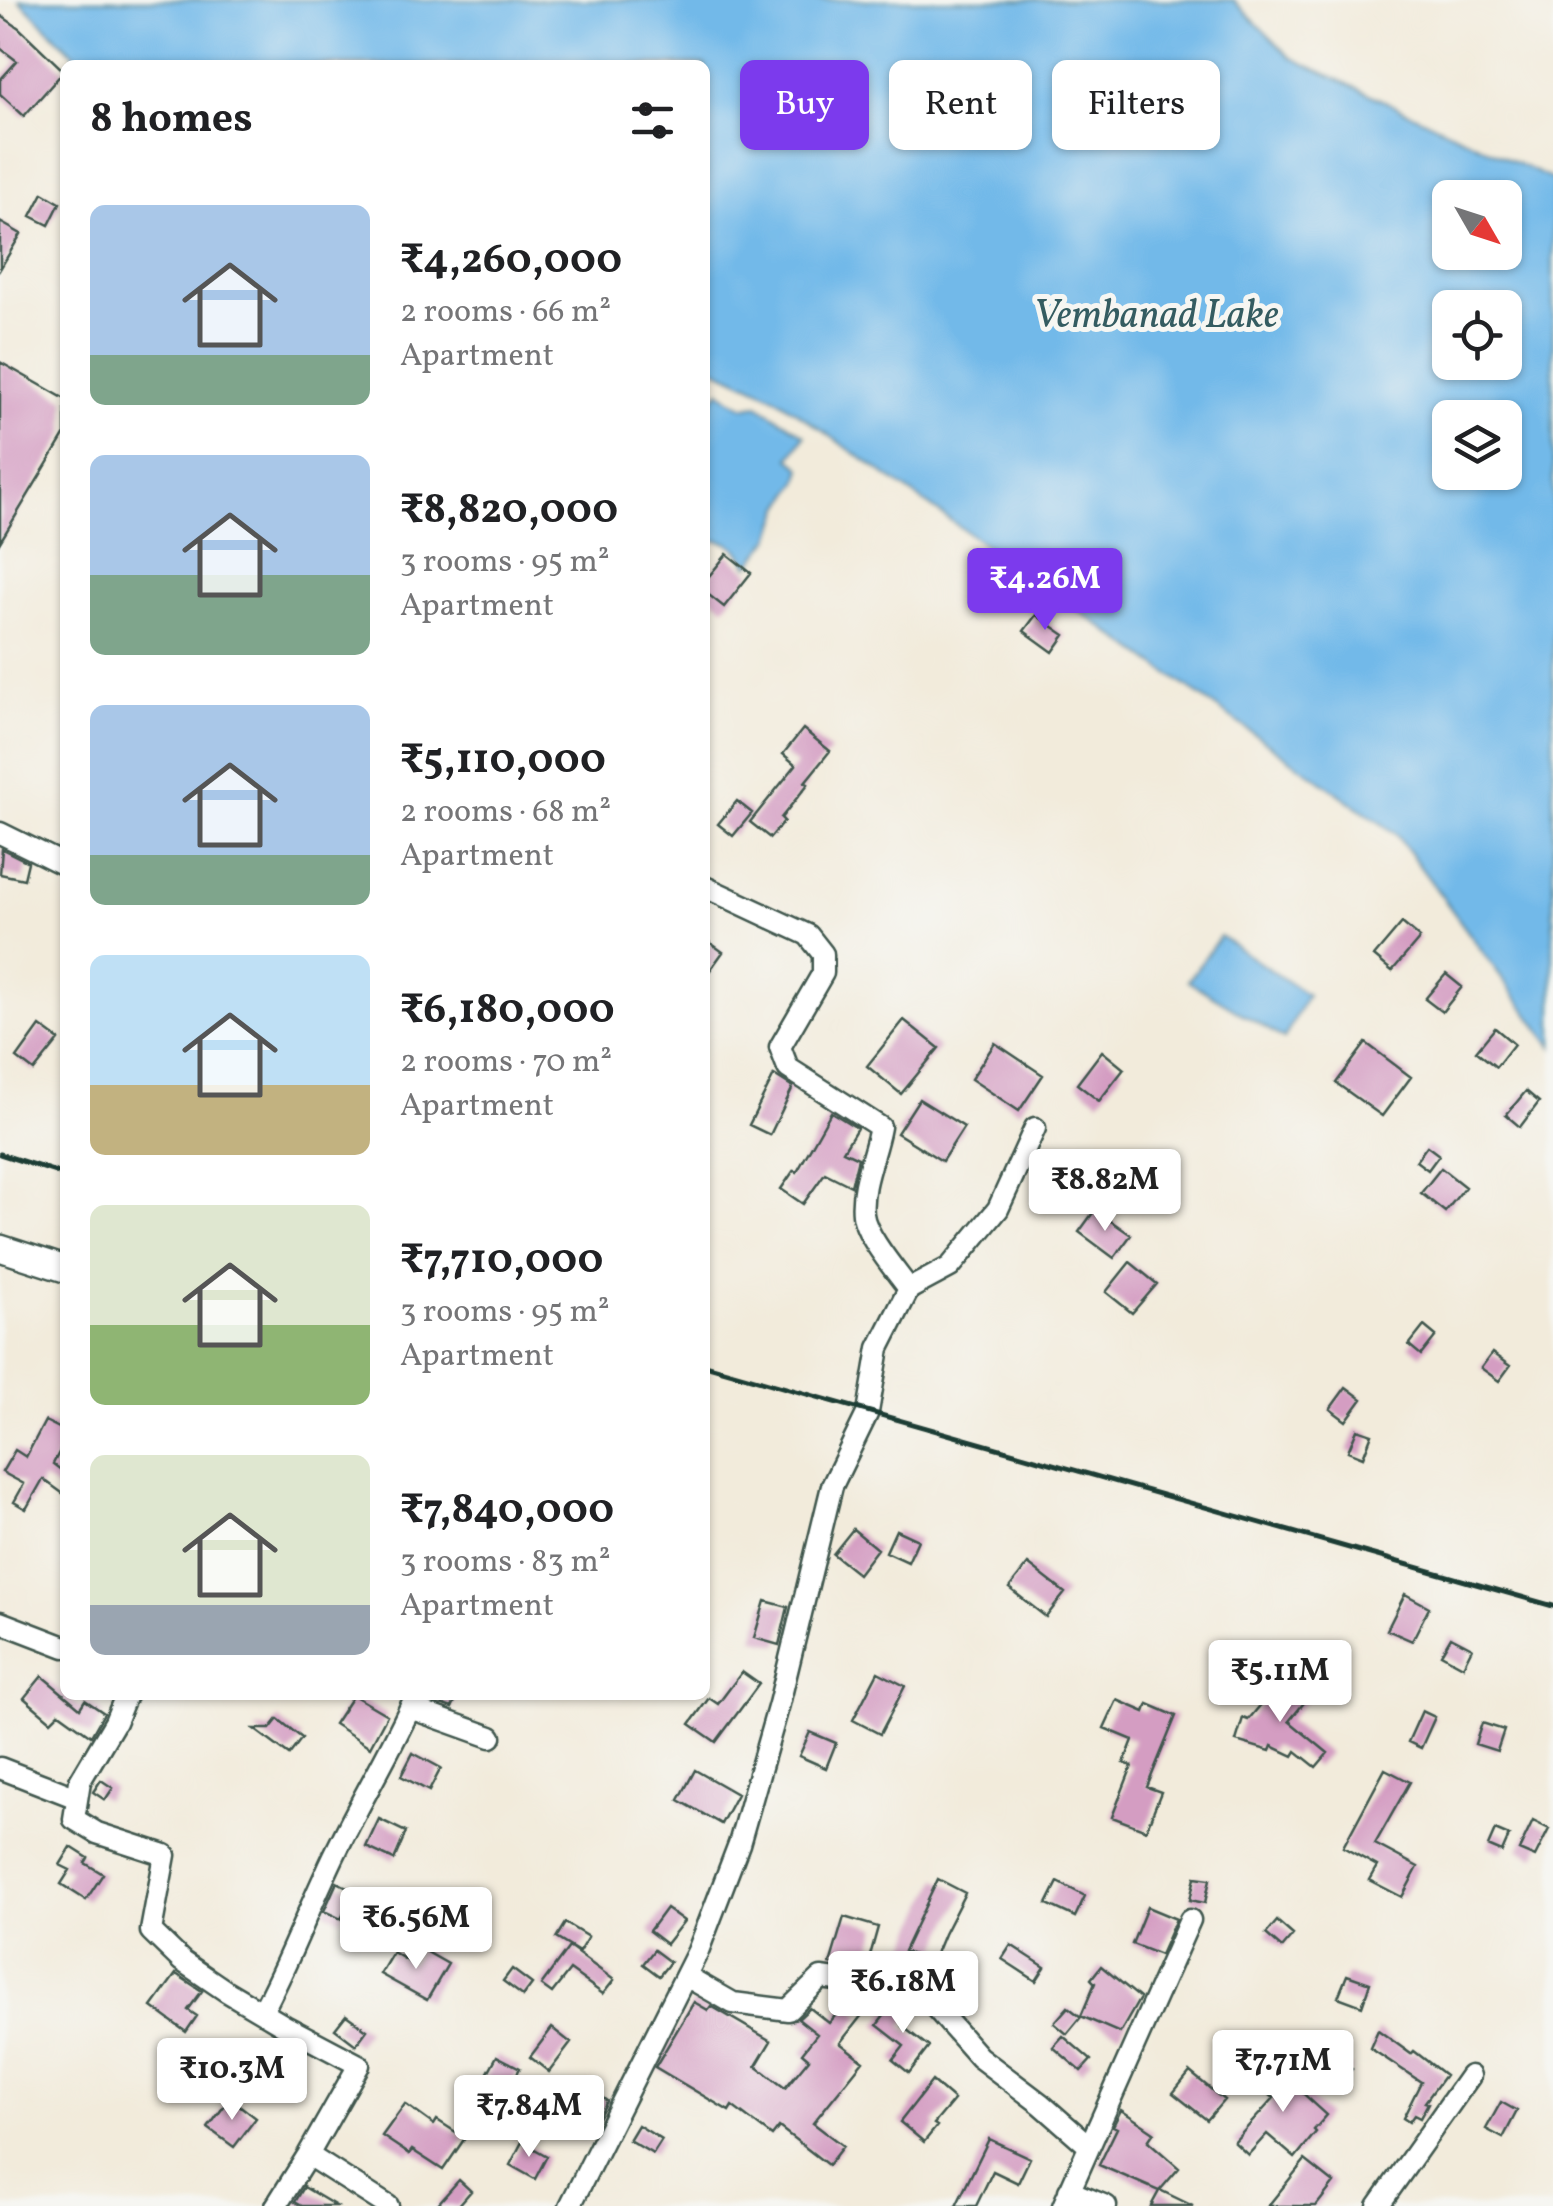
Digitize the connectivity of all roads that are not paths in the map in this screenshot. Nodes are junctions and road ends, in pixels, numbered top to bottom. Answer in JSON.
{"nodes":[{"id":1,"x":0,"y":833,"type":"edge"},
{"id":2,"x":60,"y":863,"type":"edge"},
{"id":3,"x":710,"y":889,"type":"edge"},
{"id":4,"x":1034,"y":1128,"type":"dead end"},
{"id":5,"x":0,"y":1248,"type":"edge"},
{"id":6,"x":60,"y":1267,"type":"edge"},
{"id":7,"x":909,"y":1289,"type":"junction"},
{"id":8,"x":0,"y":1622,"type":"edge"},
{"id":9,"x":60,"y":1644,"type":"edge"},
{"id":10,"x":124,"y":1700,"type":"edge"},
{"id":11,"x":413,"y":1701,"type":"edge"},
{"id":12,"x":492,"y":1737,"type":"dead end"},
{"id":13,"x":0,"y":1768,"type":"edge"},
{"id":14,"x":77,"y":1798,"type":"junction"},
{"id":15,"x":1190,"y":1920,"type":"dead end"},
{"id":16,"x":686,"y":1976,"type":"junction"},
{"id":17,"x":262,"y":2012,"type":"junction"},
{"id":18,"x":1470,"y":2076,"type":"dead end"},
{"id":19,"x":1089,"y":2146,"type":"junction"},
{"id":20,"x":308,"y":2155,"type":"junction"},
{"id":21,"x":1066,"y":2198,"type":"edge"},
{"id":22,"x":276,"y":2206,"type":"edge"},
{"id":23,"x":388,"y":2206,"type":"edge"},
{"id":24,"x":570,"y":2206,"type":"edge"},
{"id":25,"x":1106,"y":2206,"type":"edge"},
{"id":26,"x":1378,"y":2206,"type":"edge"}],
"edges":[{"from":1,"to":2,"type":"street"},
{"from":3,"to":7,"type":"street"},
{"from":4,"to":7,"type":"street"},
{"from":5,"to":6,"type":"street"},
{"from":7,"to":16,"type":"street"},
{"from":8,"to":9,"type":"street"},
{"from":10,"to":14,"type":"street"},
{"from":11,"to":12,"type":"street"},
{"from":11,"to":17,"type":"street"},
{"from":13,"to":14,"type":"street"},
{"from":14,"to":17,"type":"street"},
{"from":15,"to":19,"type":"street"},
{"from":16,"to":19,"type":"street"},
{"from":16,"to":24,"type":"street"},
{"from":17,"to":20,"type":"street"},
{"from":18,"to":26,"type":"street"},
{"from":19,"to":21,"type":"street"},
{"from":20,"to":22,"type":"street"},
{"from":20,"to":23,"type":"street"},
{"from":21,"to":25,"type":"street"}]}
